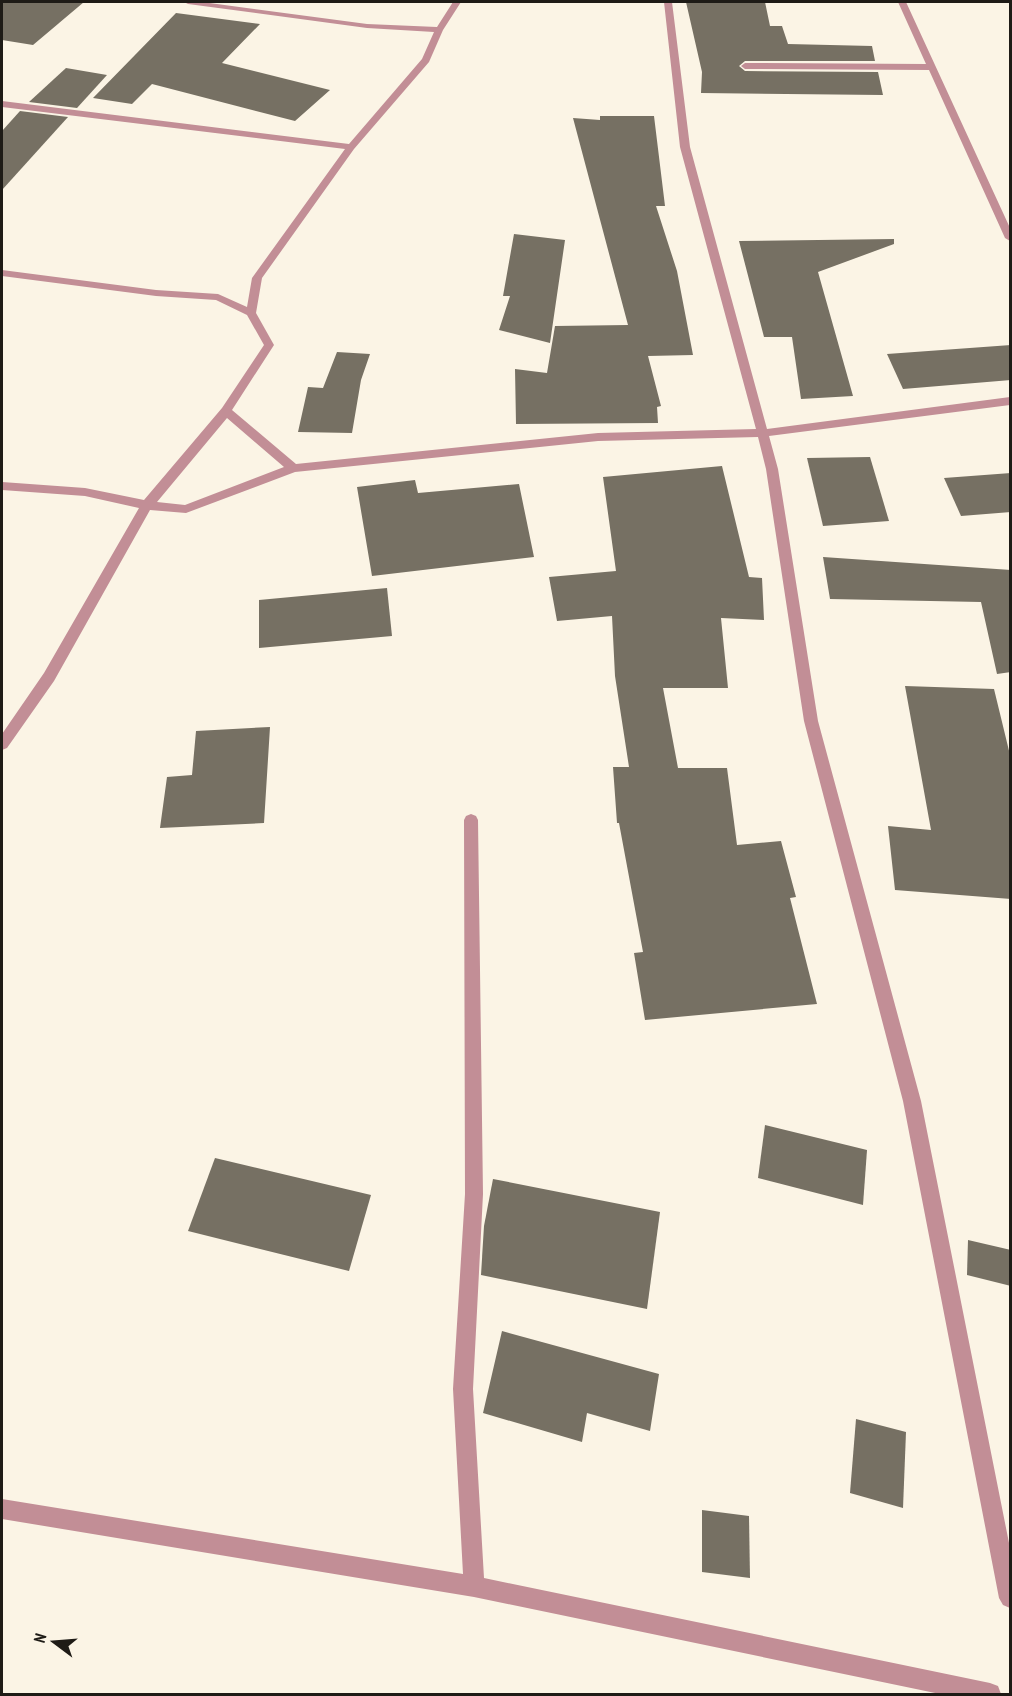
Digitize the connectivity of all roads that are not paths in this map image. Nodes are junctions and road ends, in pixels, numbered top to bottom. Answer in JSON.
{"nodes":[{"id":1,"x":188,"y":2,"type":"edge"},
{"id":2,"x":457,"y":2,"type":"edge"},
{"id":3,"x":668,"y":2,"type":"edge"},
{"id":4,"x":902,"y":2,"type":"edge"},
{"id":5,"x":439,"y":30,"type":"junction"},
{"id":6,"x":746,"y":66,"type":"dead end"},
{"id":7,"x":932,"y":67,"type":"junction"},
{"id":8,"x":2,"y":104,"type":"edge"},
{"id":9,"x":351,"y":147,"type":"junction"},
{"id":10,"x":1011,"y":238,"type":"edge"},
{"id":11,"x":2,"y":273,"type":"edge"},
{"id":12,"x":251,"y":313,"type":"junction"},
{"id":13,"x":1011,"y":401,"type":"edge"},
{"id":14,"x":226,"y":411,"type":"junction"},
{"id":15,"x":762,"y":433,"type":"junction"},
{"id":16,"x":293,"y":468,"type":"junction"},
{"id":17,"x":2,"y":486,"type":"edge"},
{"id":18,"x":147,"y":505,"type":"junction"},
{"id":19,"x":2,"y":744,"type":"edge"},
{"id":20,"x":471,"y":820,"type":"dead end"},
{"id":21,"x":2,"y":1509,"type":"edge"},
{"id":22,"x":474,"y":1586,"type":"junction"},
{"id":23,"x":1011,"y":1598,"type":"edge"},
{"id":24,"x":990,"y":1695,"type":"edge"}],
"edges":[{"from":1,"to":5,"type":"street"},
{"from":2,"to":5,"type":"street"},
{"from":3,"to":15,"type":"street"},
{"from":4,"to":7,"type":"street"},
{"from":5,"to":9,"type":"street"},
{"from":6,"to":7,"type":"street"},
{"from":7,"to":10,"type":"street"},
{"from":8,"to":9,"type":"street"},
{"from":9,"to":12,"type":"street"},
{"from":11,"to":12,"type":"street"},
{"from":12,"to":14,"type":"street"},
{"from":13,"to":15,"type":"street"},
{"from":14,"to":16,"type":"street"},
{"from":14,"to":18,"type":"street"},
{"from":15,"to":16,"type":"street"},
{"from":15,"to":23,"type":"street"},
{"from":16,"to":18,"type":"street"},
{"from":17,"to":18,"type":"street"},
{"from":18,"to":19,"type":"street"},
{"from":20,"to":22,"type":"street"},
{"from":21,"to":22,"type":"street"},
{"from":22,"to":24,"type":"street"}]}
